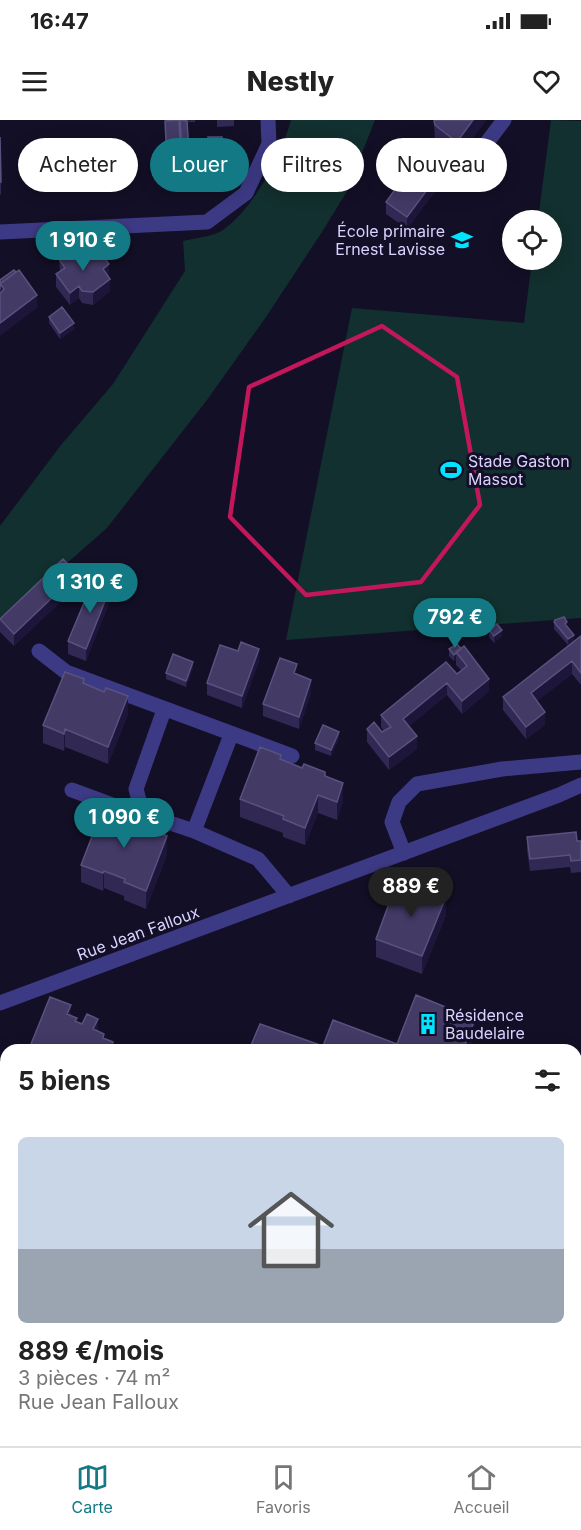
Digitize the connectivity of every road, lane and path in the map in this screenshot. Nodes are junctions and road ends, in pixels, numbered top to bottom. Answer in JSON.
{"nodes":[{"id":1,"x":268,"y":120,"type":"edge"},
{"id":2,"x":504,"y":120,"type":"edge"},
{"id":3,"x":490,"y":138,"type":"edge"},
{"id":4,"x":0,"y":232,"type":"edge"},
{"id":5,"x":39,"y":651,"type":"dead end"},
{"id":6,"x":164,"y":710,"type":"junction"},
{"id":7,"x":231,"y":735,"type":"junction"},
{"id":8,"x":292,"y":756,"type":"dead end"},
{"id":9,"x":581,"y":762,"type":"edge"},
{"id":10,"x":581,"y":785,"type":"edge"},
{"id":11,"x":72,"y":790,"type":"dead end"},
{"id":12,"x":559,"y":795,"type":"junction"},
{"id":13,"x":581,"y":798,"type":"edge"},
{"id":14,"x":140,"y":804,"type":"junction"},
{"id":15,"x":194,"y":831,"type":"junction"},
{"id":16,"x":404,"y":853,"type":"junction"},
{"id":17,"x":289,"y":896,"type":"junction"},
{"id":18,"x":0,"y":1003,"type":"edge"}],
"edges":[{"from":1,"to":4,"type":"street"},
{"from":2,"to":3,"type":"street"},
{"from":5,"to":6,"type":"street"},
{"from":6,"to":7,"type":"street"},
{"from":6,"to":14,"type":"street"},
{"from":7,"to":8,"type":"street"},
{"from":7,"to":15,"type":"street"},
{"from":9,"to":16,"type":"street"},
{"from":10,"to":12,"type":"street","name":"Rue Jean Falloux"},
{"from":11,"to":14,"type":"street"},
{"from":12,"to":13,"type":"street","name":"Rue Jean Falloux"},
{"from":12,"to":16,"type":"street","name":"Rue Jean Falloux"},
{"from":14,"to":15,"type":"street"},
{"from":15,"to":17,"type":"street"},
{"from":16,"to":17,"type":"street","name":"Rue Jean Falloux"},
{"from":17,"to":18,"type":"street","name":"Rue Jean Falloux"}]}
